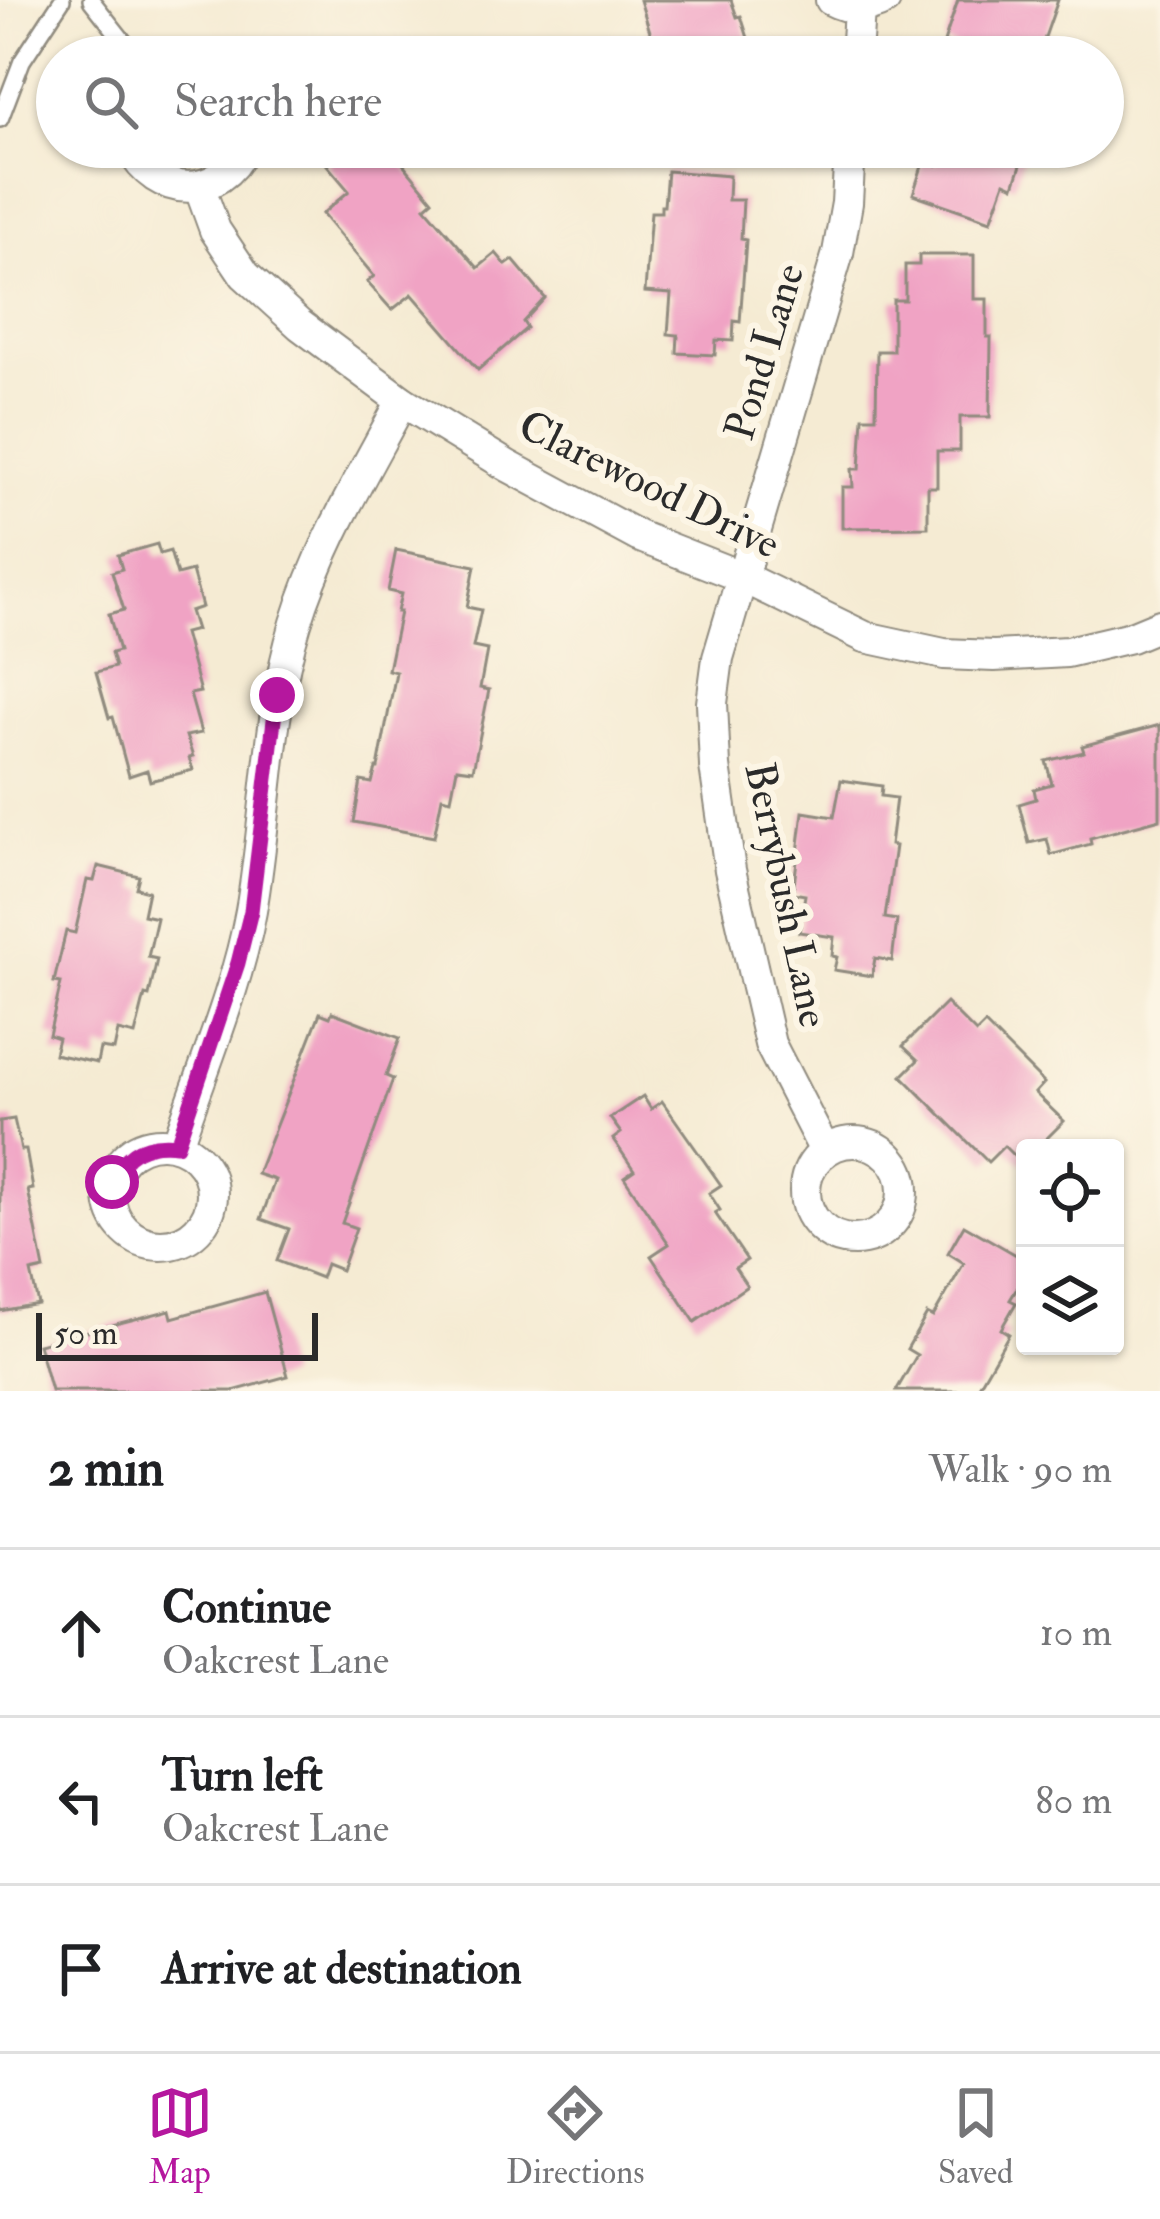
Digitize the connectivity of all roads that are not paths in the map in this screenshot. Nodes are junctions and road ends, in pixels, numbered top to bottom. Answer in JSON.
{"nodes":[{"id":1,"x":62,"y":0,"type":"edge"},
{"id":2,"x":91,"y":0,"type":"edge"},
{"id":3,"x":858,"y":3,"type":"edge"},
{"id":4,"x":38,"y":36,"type":"edge"},
{"id":5,"x":119,"y":36,"type":"edge"},
{"id":6,"x":857,"y":36,"type":"edge"},
{"id":7,"x":36,"y":40,"type":"edge"},
{"id":8,"x":0,"y":119,"type":"edge"},
{"id":9,"x":142,"y":168,"type":"edge"},
{"id":10,"x":232,"y":168,"type":"edge"},
{"id":11,"x":849,"y":168,"type":"edge"},
{"id":12,"x":199,"y":187,"type":"junction"},
{"id":13,"x":402,"y":401,"type":"junction"},
{"id":14,"x":742,"y":577,"type":"junction"},
{"id":15,"x":1160,"y":625,"type":"edge"},
{"id":16,"x":177,"y":1145,"type":"dead end"},
{"id":17,"x":825,"y":1151,"type":"dead end"}],
"edges":[{"from":1,"to":4,"type":"lane"},
{"from":2,"to":5,"type":"lane"},
{"from":3,"to":6,"type":"street"},
{"from":7,"to":8,"type":"lane"},
{"from":9,"to":12,"type":"street"},
{"from":10,"to":12,"type":"street"},
{"from":11,"to":14,"type":"street","name":"Pond Lane"},
{"from":12,"to":13,"type":"street","name":"Clarewood Drive"},
{"from":13,"to":14,"type":"street","name":"Clarewood Drive"},
{"from":13,"to":16,"type":"street"},
{"from":14,"to":15,"type":"street","name":"Clarewood Drive"},
{"from":14,"to":17,"type":"street","name":"Berrybush Lane"}]}
